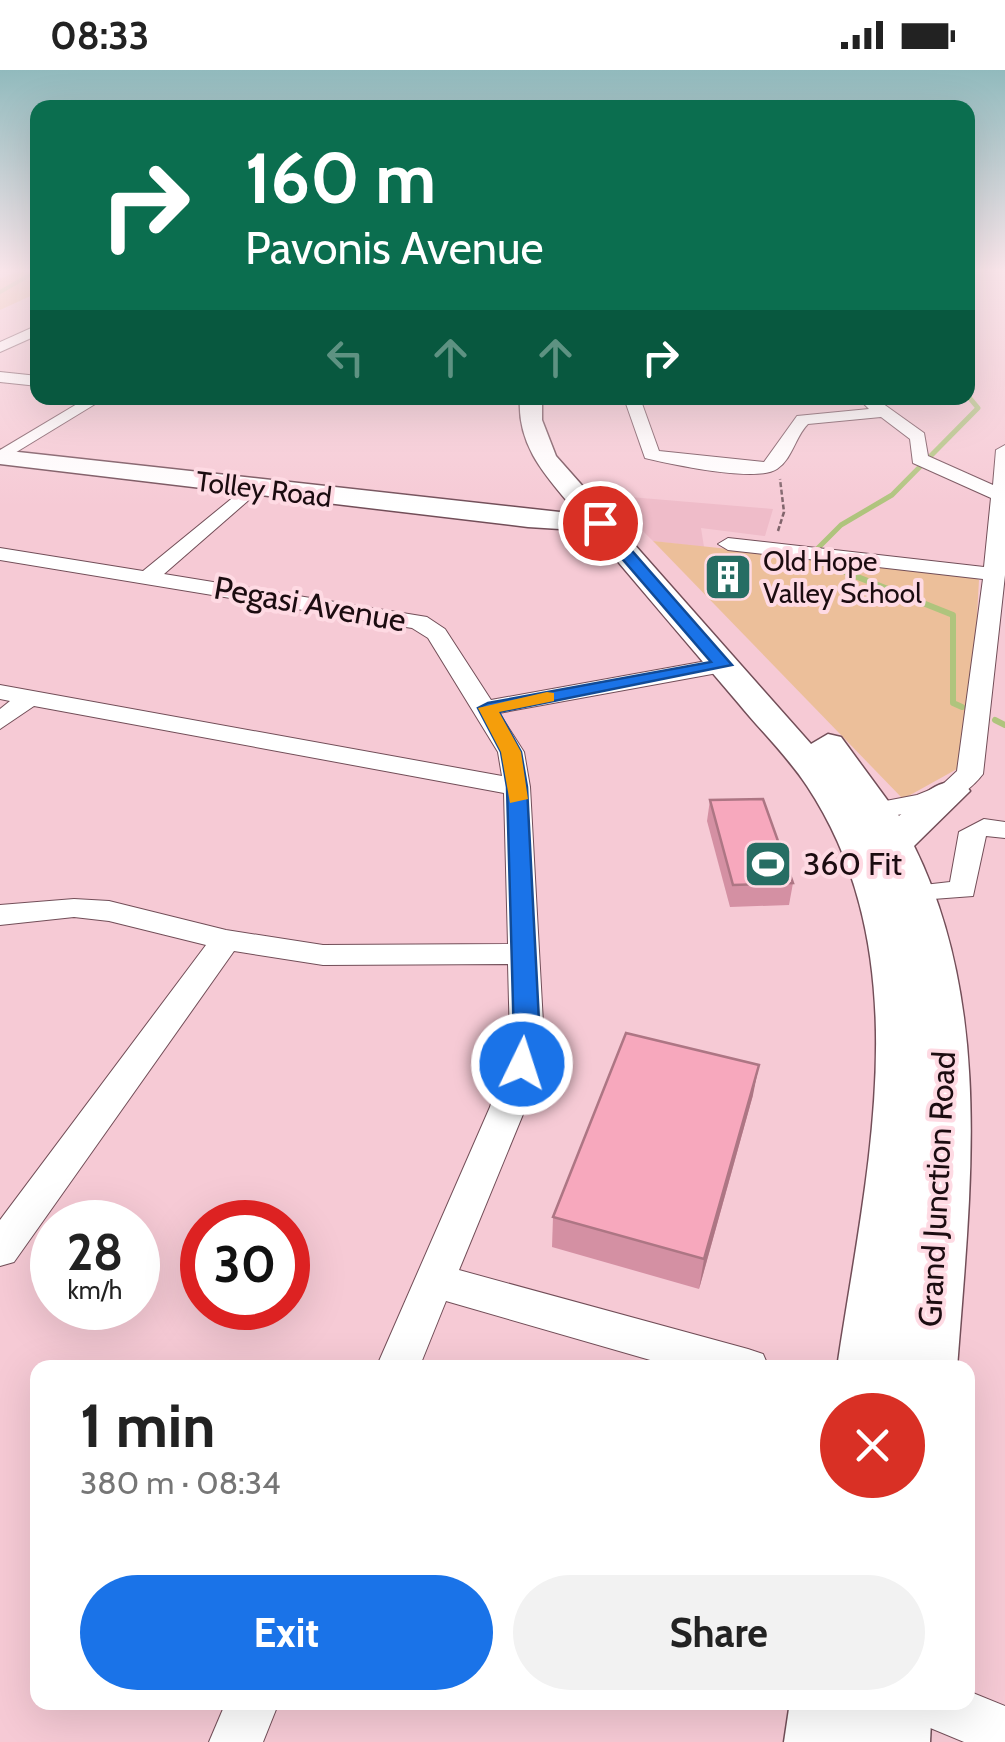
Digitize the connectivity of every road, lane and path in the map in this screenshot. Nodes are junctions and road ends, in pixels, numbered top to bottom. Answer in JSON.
{"nodes":[{"id":1,"x":0,"y":377,"type":"edge"},
{"id":2,"x":30,"y":381,"type":"edge"},
{"id":3,"x":86,"y":405,"type":"edge"},
{"id":4,"x":532,"y":405,"type":"edge"},
{"id":5,"x":634,"y":405,"type":"edge"},
{"id":6,"x":876,"y":405,"type":"edge"},
{"id":7,"x":886,"y":412,"type":"junction"},
{"id":8,"x":536,"y":436,"type":"junction"},
{"id":9,"x":1003,"y":439,"type":"edge"},
{"id":10,"x":1,"y":457,"type":"edge"},
{"id":11,"x":766,"y":468,"type":"junction"},
{"id":12,"x":252,"y":488,"type":"junction"},
{"id":13,"x":1001,"y":488,"type":"junction"},
{"id":14,"x":587,"y":519,"type":"junction"},
{"id":15,"x":1002,"y":524,"type":"edge"},
{"id":16,"x":728,"y":544,"type":"dead end"},
{"id":17,"x":772,"y":549,"type":"junction"},
{"id":18,"x":0,"y":554,"type":"edge"},
{"id":19,"x":994,"y":574,"type":"junction"},
{"id":20,"x":148,"y":576,"type":"junction"},
{"id":21,"x":996,"y":658,"type":"edge"},
{"id":22,"x":736,"y":663,"type":"junction"},
{"id":23,"x":0,"y":692,"type":"edge"},
{"id":24,"x":30,"y":697,"type":"junction"},
{"id":25,"x":488,"y":708,"type":"junction"},
{"id":26,"x":0,"y":722,"type":"edge"},
{"id":27,"x":517,"y":787,"type":"junction"},
{"id":28,"x":951,"y":791,"type":"joint"},
{"id":29,"x":873,"y":822,"type":"junction"},
{"id":30,"x":1005,"y":830,"type":"edge"},
{"id":31,"x":916,"y":894,"type":"junction"},
{"id":32,"x":0,"y":914,"type":"edge"},
{"id":33,"x":226,"y":940,"type":"junction"},
{"id":34,"x":521,"y":954,"type":"junction"},
{"id":35,"x":0,"y":1250,"type":"edge"},
{"id":36,"x":434,"y":1281,"type":"junction"},
{"id":37,"x":400,"y":1360,"type":"edge"},
{"id":38,"x":719,"y":1360,"type":"edge"},
{"id":39,"x":868,"y":1360,"type":"edge"},
{"id":40,"x":928,"y":1360,"type":"edge"},
{"id":41,"x":250,"y":1710,"type":"edge"},
{"id":42,"x":826,"y":1710,"type":"edge"},
{"id":43,"x":894,"y":1710,"type":"edge"},
{"id":44,"x":949,"y":1710,"type":"edge"},
{"id":45,"x":1005,"y":1732,"type":"edge"},
{"id":46,"x":236,"y":1742,"type":"edge"},
{"id":47,"x":822,"y":1742,"type":"edge"},
{"id":48,"x":892,"y":1742,"type":"edge"}],
"edges":[{"from":1,"to":2,"type":"street"},
{"from":3,"to":10,"type":"street"},
{"from":4,"to":8,"type":"main road","name":"Grand Junction Road"},
{"from":5,"to":11,"type":"street"},
{"from":6,"to":7,"type":"street"},
{"from":7,"to":11,"type":"street"},
{"from":7,"to":13,"type":"street"},
{"from":8,"to":14,"type":"main road","name":"Grand Junction Road"},
{"from":8,"to":14,"type":"main road","name":"Grand Junction Road"},
{"from":9,"to":13,"type":"street"},
{"from":10,"to":12,"type":"main road","name":"Tolley Road"},
{"from":11,"to":17,"type":"path"},
{"from":12,"to":14,"type":"main road","name":"Tolley Road"},
{"from":12,"to":20,"type":"street"},
{"from":13,"to":15,"type":"street"},
{"from":14,"to":22,"type":"main road","name":"Grand Junction Road"},
{"from":14,"to":22,"type":"main road","name":"Grand Junction Road"},
{"from":15,"to":19,"type":"street"},
{"from":16,"to":17,"type":"street"},
{"from":17,"to":19,"type":"street"},
{"from":18,"to":20,"type":"street","name":"Pegasi Avenue"},
{"from":19,"to":21,"type":"street"},
{"from":20,"to":25,"type":"street","name":"Pegasi Avenue"},
{"from":21,"to":28,"type":"street"},
{"from":22,"to":25,"type":"street"},
{"from":22,"to":29,"type":"main road","name":"Grand Junction Road"},
{"from":23,"to":24,"type":"street"},
{"from":24,"to":26,"type":"street"},
{"from":24,"to":27,"type":"street"},
{"from":25,"to":27,"type":"street","name":"Pegasi Avenue"},
{"from":27,"to":34,"type":"street","name":"Pegasi Avenue"},
{"from":28,"to":29,"type":"main road"},
{"from":29,"to":31,"type":"main road","name":"Grand Junction Road"},
{"from":29,"to":39,"type":"main road","name":"Grand Junction Road"},
{"from":30,"to":31,"type":"street"},
{"from":31,"to":40,"type":"main road","name":"Grand Junction Road"},
{"from":32,"to":33,"type":"street"},
{"from":33,"to":34,"type":"street"},
{"from":33,"to":35,"type":"street"},
{"from":34,"to":36,"type":"street","name":"Pegasi Avenue"},
{"from":36,"to":37,"type":"street","name":"Pegasi Avenue"},
{"from":36,"to":38,"type":"street"},
{"from":41,"to":46,"type":"street"},
{"from":42,"to":47,"type":"main road"},
{"from":43,"to":48,"type":"main road"},
{"from":44,"to":45,"type":"street"}]}
